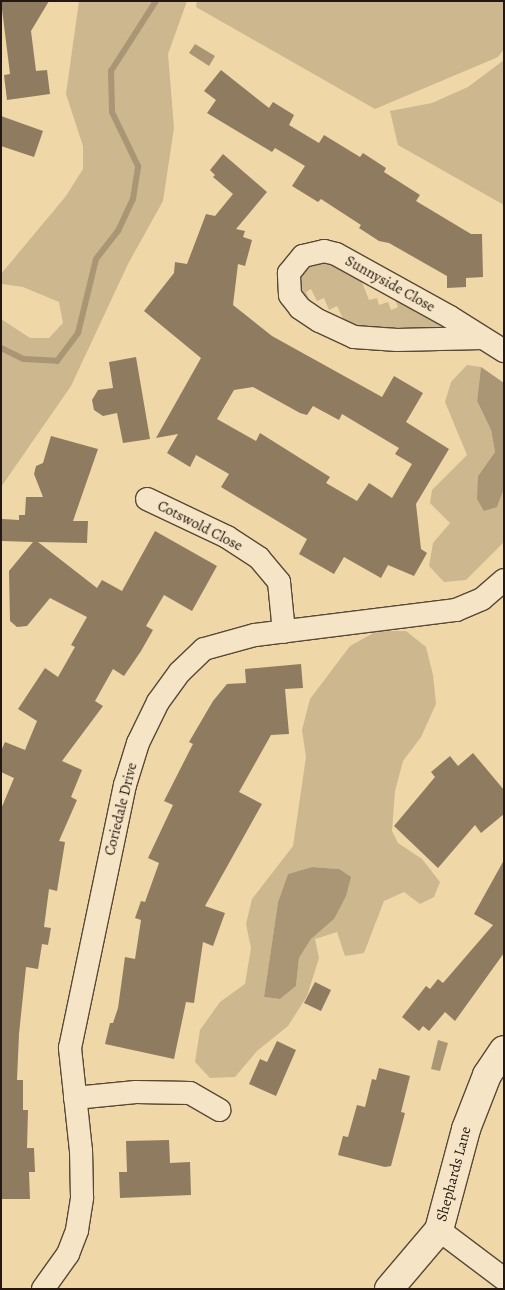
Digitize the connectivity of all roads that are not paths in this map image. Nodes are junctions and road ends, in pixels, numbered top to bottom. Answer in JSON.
{"nodes":[{"id":1,"x":482,"y":338,"type":"junction"},
{"id":2,"x":504,"y":351,"type":"edge"},
{"id":3,"x":147,"y":499,"type":"dead end"},
{"id":4,"x":504,"y":580,"type":"edge"},
{"id":5,"x":284,"y":632,"type":"junction"},
{"id":6,"x":504,"y":1050,"type":"edge"},
{"id":7,"x":75,"y":1098,"type":"junction"},
{"id":8,"x":219,"y":1110,"type":"dead end"},
{"id":9,"x":439,"y":1230,"type":"junction"},
{"id":10,"x":504,"y":1279,"type":"edge"},
{"id":11,"x":42,"y":1289,"type":"edge"},
{"id":12,"x":389,"y":1289,"type":"edge"}],
"edges":[{"from":1,"to":1,"type":"street","name":"Sunnyside Close"},
{"from":1,"to":2,"type":"street","name":"Sunnyside Close"},
{"from":3,"to":5,"type":"street","name":"Cotswold Close"},
{"from":4,"to":5,"type":"street","name":"Coriedale Drive"},
{"from":5,"to":7,"type":"street","name":"Coriedale Drive"},
{"from":6,"to":9,"type":"street","name":"Shephards Lane"},
{"from":7,"to":8,"type":"street"},
{"from":7,"to":11,"type":"street","name":"Coriedale Drive"},
{"from":9,"to":10,"type":"street"},
{"from":9,"to":12,"type":"street","name":"Shephards Lane"}]}
